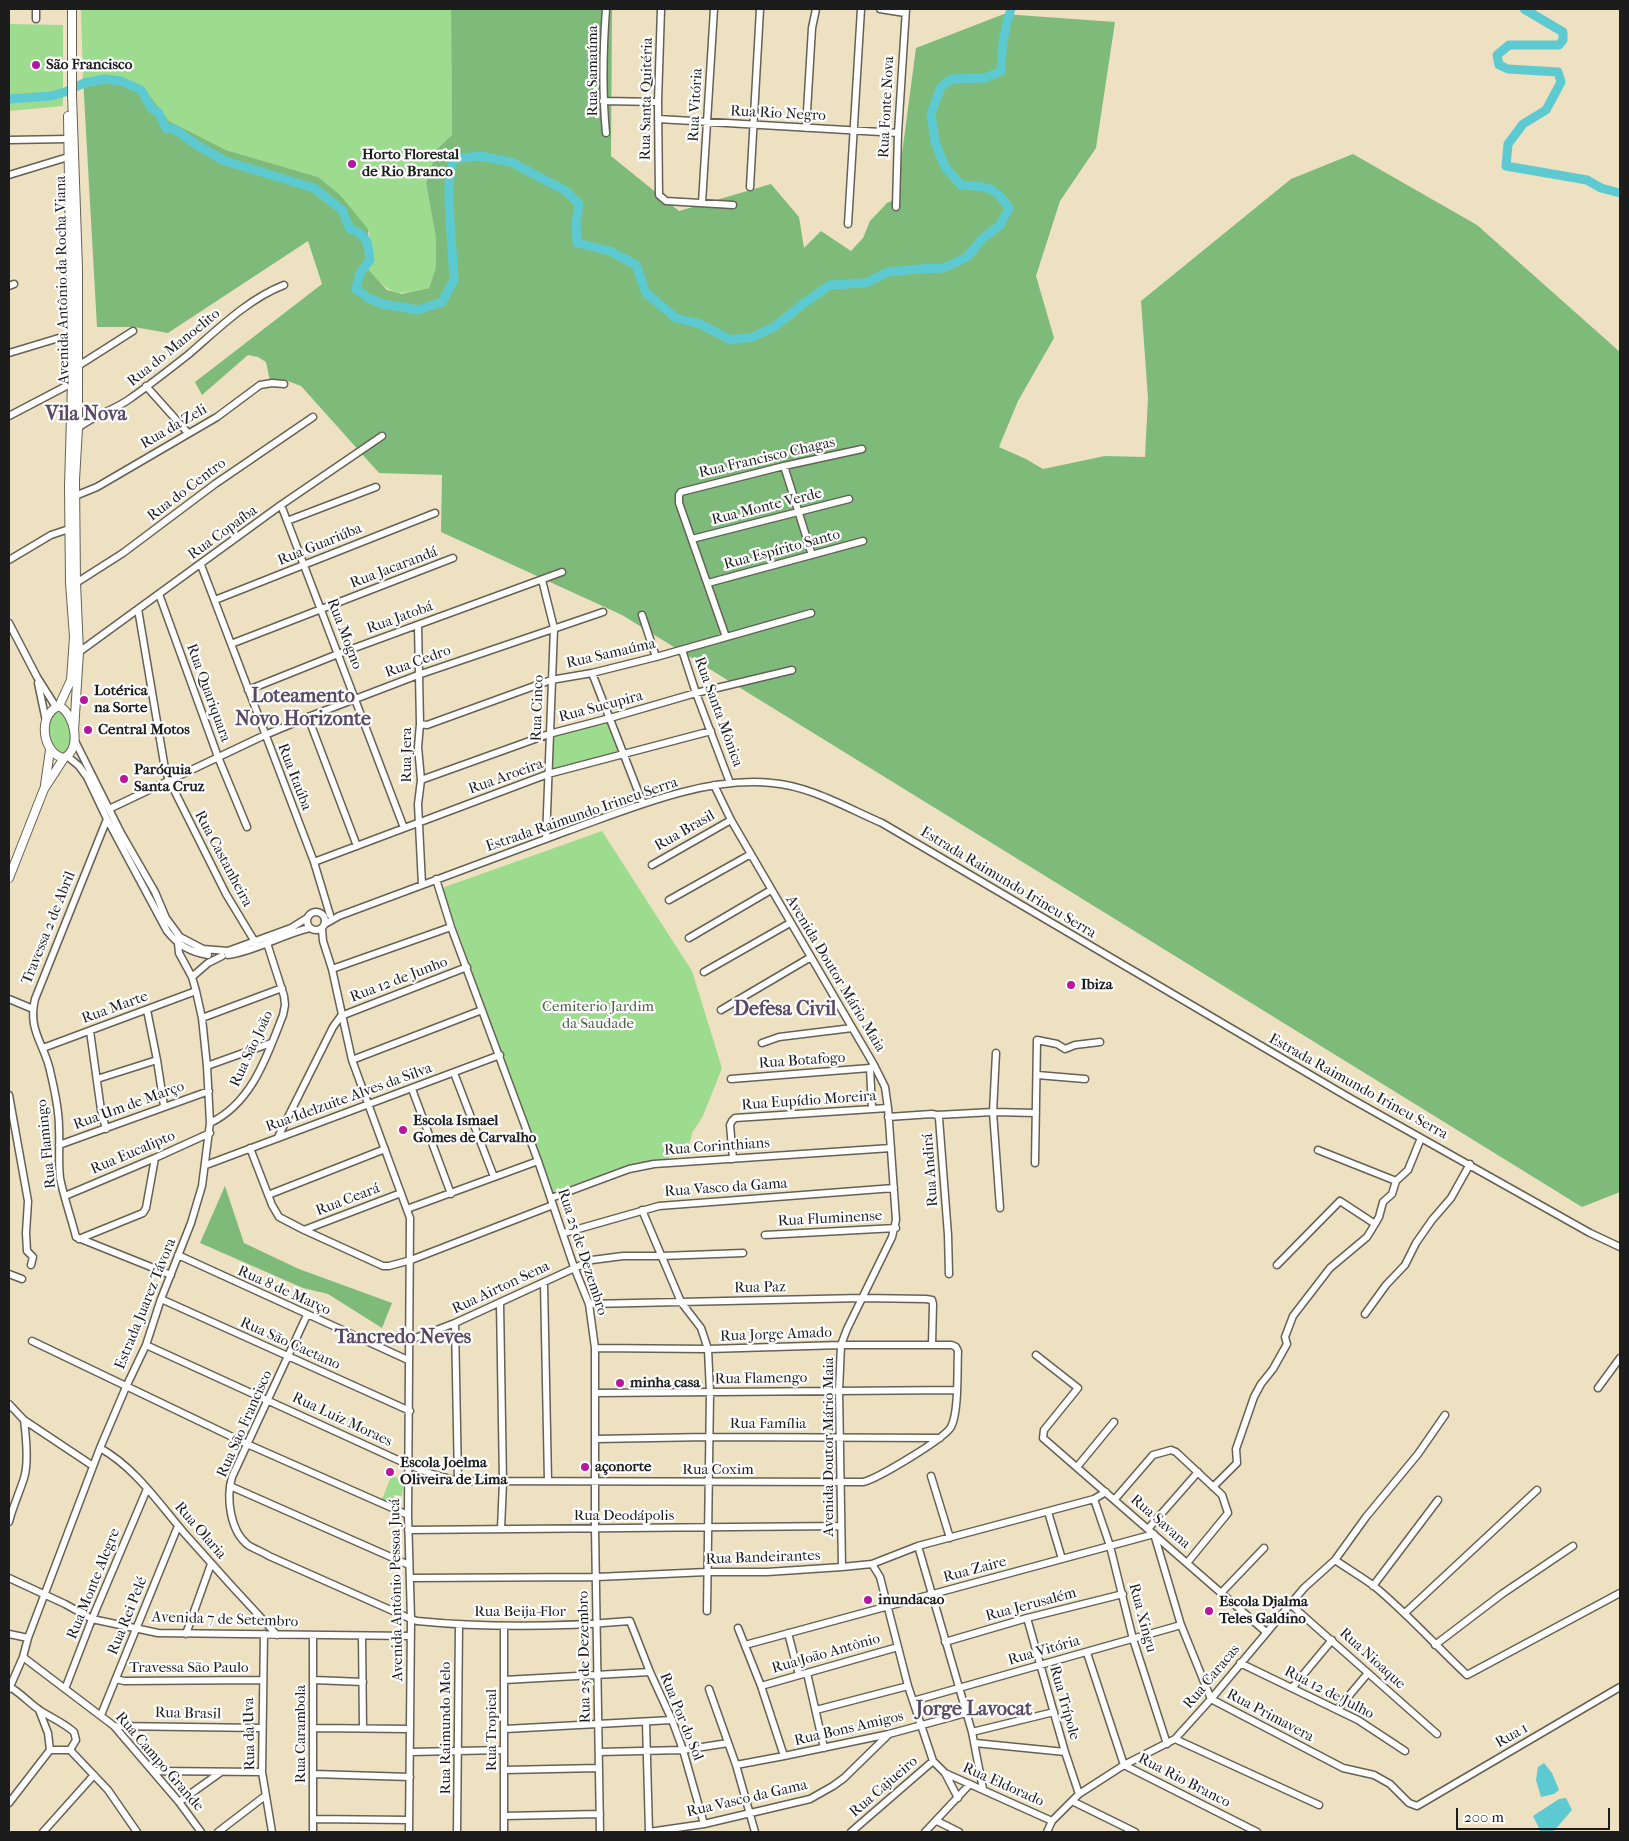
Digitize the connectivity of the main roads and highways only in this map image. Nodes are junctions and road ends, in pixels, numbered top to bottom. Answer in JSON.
{"nodes":[{"id":1,"x":67,"y":9,"type":"edge"},
{"id":2,"x":72,"y":9,"type":"edge"},
{"id":3,"x":69,"y":53,"type":"junction"},
{"id":4,"x":70,"y":95,"type":"junction"},
{"id":5,"x":57,"y":706,"type":"junction"},
{"id":6,"x":74,"y":731,"type":"junction"},
{"id":7,"x":50,"y":750,"type":"junction"},
{"id":8,"x":66,"y":757,"type":"junction"},
{"id":9,"x":44,"y":789,"type":"junction"},
{"id":10,"x":9,"y":878,"type":"edge"}],
"edges":[{"from":1,"to":3,"type":"main road","name":"Avenida Antônio da Rocha Viana"},
{"from":2,"to":3,"type":"main road","name":"Avenida Antônio da Rocha Viana"},
{"from":3,"to":4,"type":"main road","name":"Avenida Antônio da Rocha Viana"},
{"from":4,"to":5,"type":"main road","name":"Avenida Antônio da Rocha Viana"},
{"from":4,"to":6,"type":"main road","name":"Avenida Antônio da Rocha Viana"},
{"from":5,"to":6,"type":"main road"},
{"from":5,"to":7,"type":"main road","name":"Avenida Antônio da Rocha Viana"},
{"from":6,"to":8,"type":"main road","name":"Avenida Antônio da Rocha Viana"},
{"from":7,"to":8,"type":"main road"},
{"from":7,"to":9,"type":"main road"},
{"from":8,"to":9,"type":"main road"},
{"from":9,"to":10,"type":"main road"}]}
